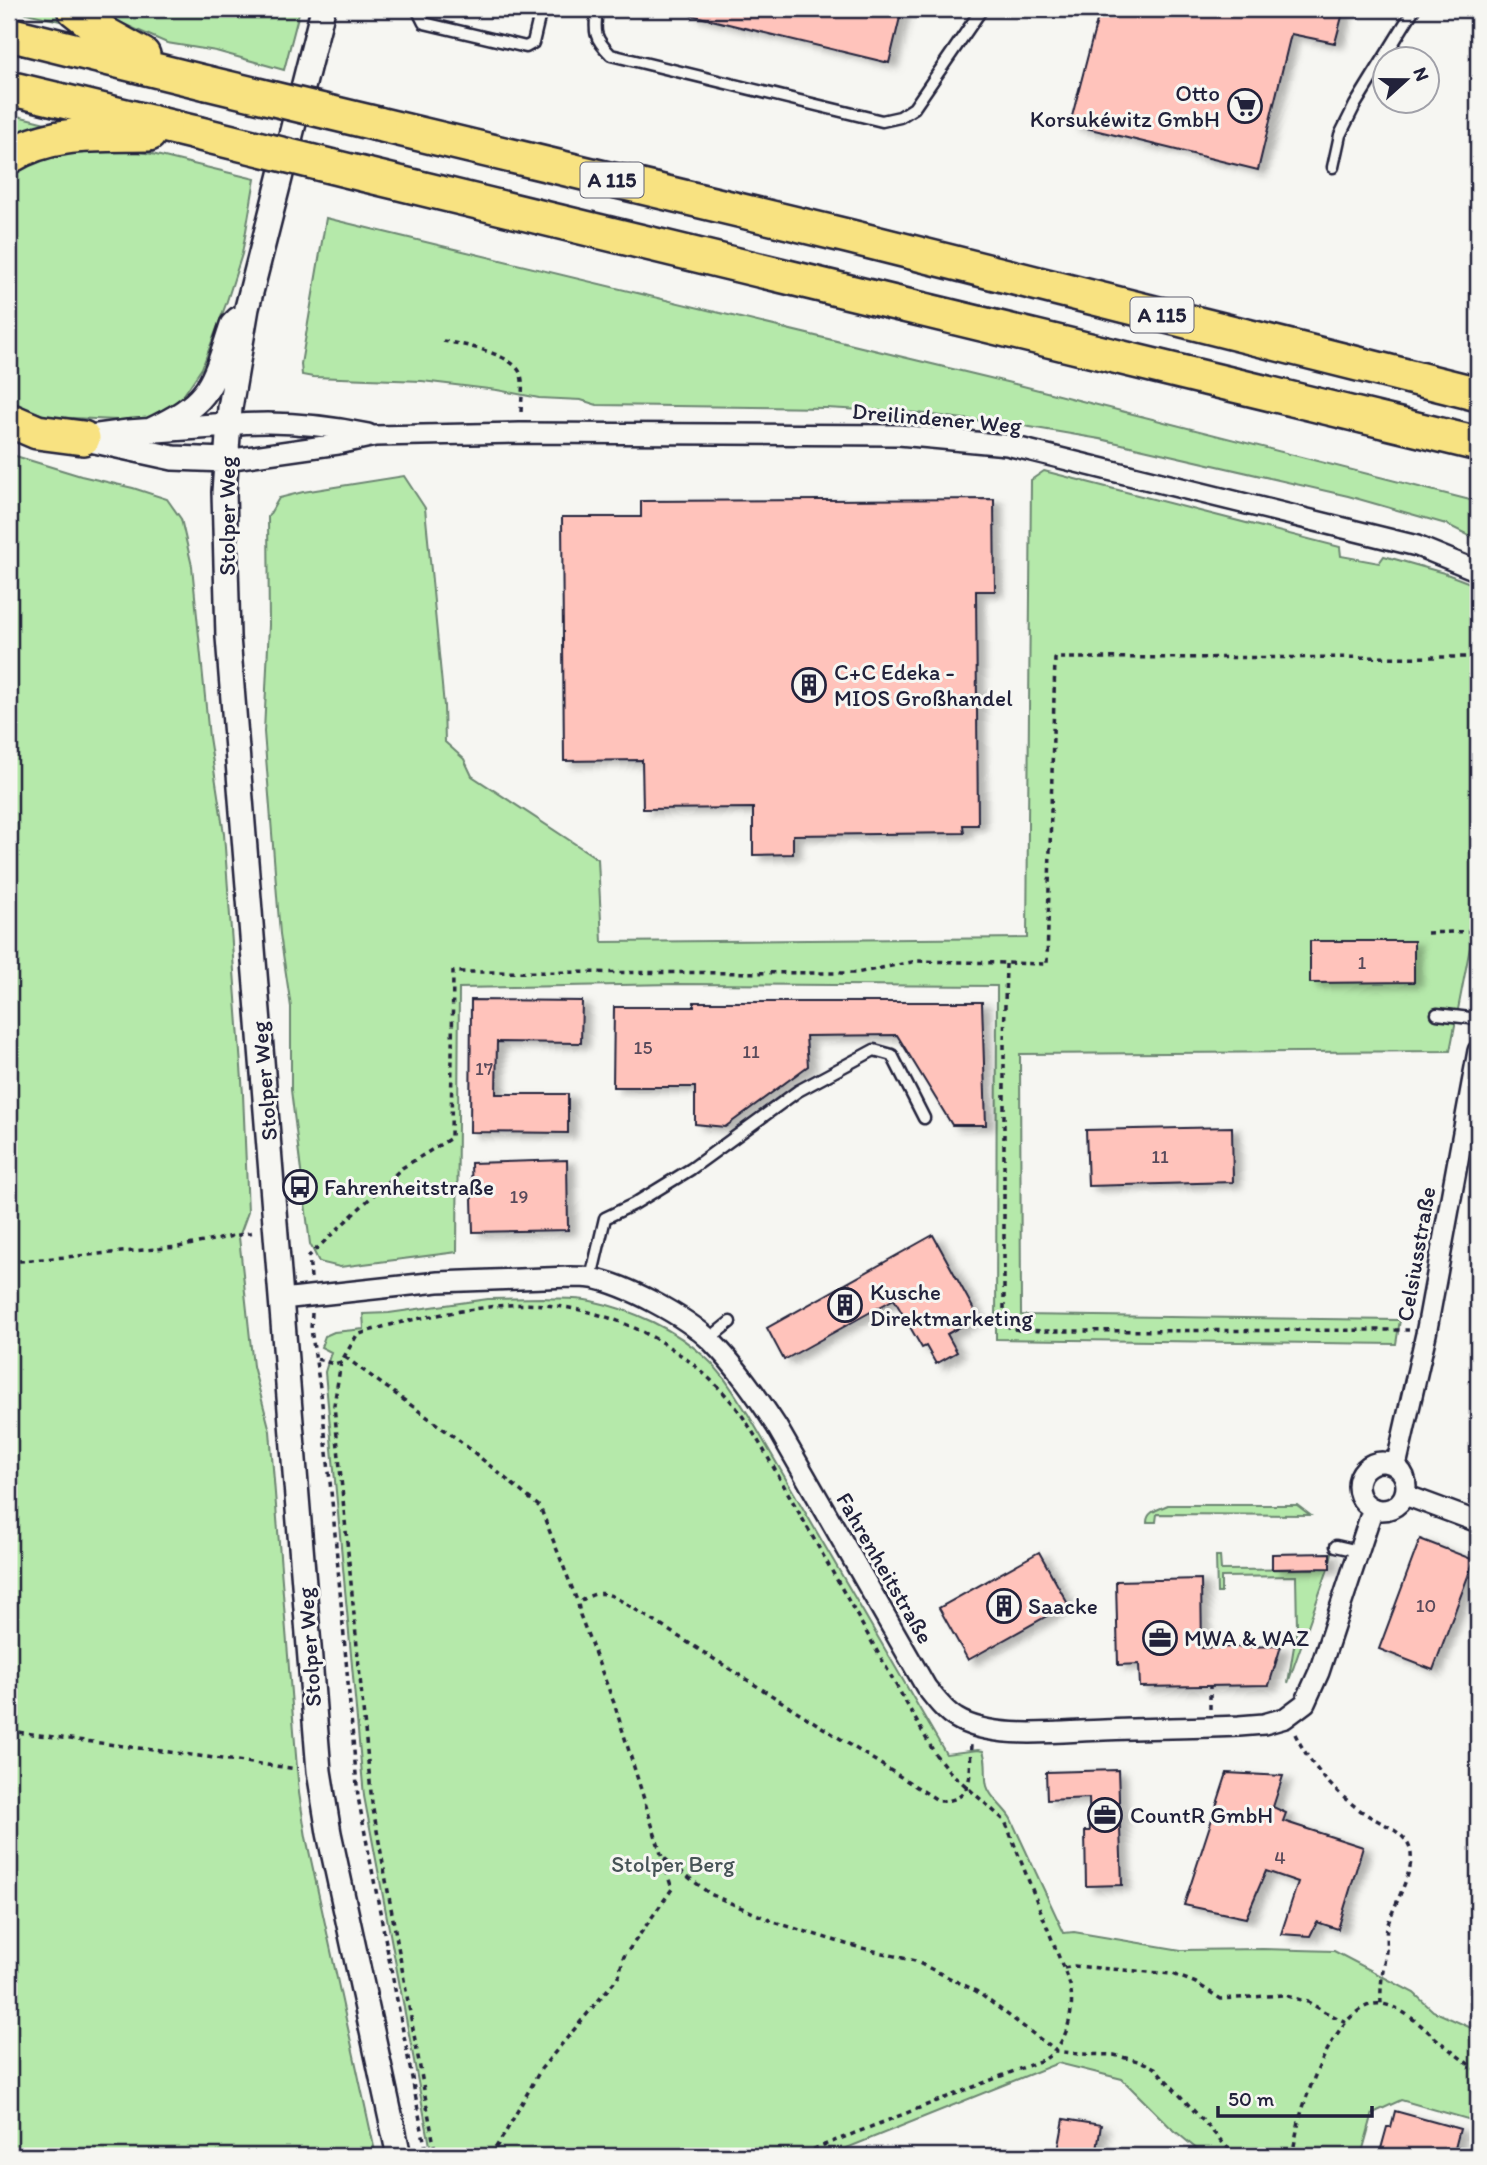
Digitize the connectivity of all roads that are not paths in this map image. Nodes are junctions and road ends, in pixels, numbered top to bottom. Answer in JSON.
{"nodes":[{"id":1,"x":75,"y":9,"type":"edge"},
{"id":2,"x":323,"y":9,"type":"edge"},
{"id":3,"x":419,"y":9,"type":"edge"},
{"id":4,"x":541,"y":9,"type":"edge"},
{"id":5,"x":597,"y":9,"type":"edge"},
{"id":6,"x":982,"y":9,"type":"edge"},
{"id":7,"x":1414,"y":9,"type":"edge"},
{"id":8,"x":9,"y":34,"type":"edge"},
{"id":9,"x":195,"y":80,"type":"junction"},
{"id":10,"x":9,"y":88,"type":"edge"},
{"id":11,"x":196,"y":133,"type":"junction"},
{"id":12,"x":9,"y":157,"type":"edge"},
{"id":13,"x":1333,"y":167,"type":"dead end"},
{"id":14,"x":247,"y":308,"type":"junction"},
{"id":15,"x":1478,"y":394,"type":"edge"},
{"id":16,"x":9,"y":420,"type":"edge"},
{"id":17,"x":228,"y":425,"type":"junction"},
{"id":18,"x":149,"y":431,"type":"junction"},
{"id":19,"x":376,"y":436,"type":"junction"},
{"id":20,"x":83,"y":438,"type":"junction"},
{"id":21,"x":1478,"y":444,"type":"edge"},
{"id":22,"x":226,"y":460,"type":"junction"},
{"id":23,"x":1478,"y":571,"type":"edge"},
{"id":24,"x":1437,"y":1014,"type":"dead end"},
{"id":25,"x":1478,"y":1019,"type":"edge"},
{"id":26,"x":1478,"y":1051,"type":"edge"},
{"id":27,"x":924,"y":1118,"type":"dead end"},
{"id":28,"x":592,"y":1278,"type":"junction"},
{"id":29,"x":282,"y":1299,"type":"junction"},
{"id":30,"x":730,"y":1322,"type":"dead end"},
{"id":31,"x":709,"y":1339,"type":"junction"},
{"id":32,"x":1396,"y":1466,"type":"junction"},
{"id":33,"x":1405,"y":1495,"type":"junction"},
{"id":34,"x":1373,"y":1508,"type":"junction"},
{"id":35,"x":1478,"y":1522,"type":"edge"},
{"id":36,"x":1336,"y":1546,"type":"dead end"},
{"id":37,"x":1359,"y":1551,"type":"junction"},
{"id":38,"x":399,"y":2156,"type":"edge"}],
"edges":[{"from":1,"to":9,"type":"highway"},
{"from":2,"to":14,"type":"street","name":"Stolper Weg"},
{"from":3,"to":4,"type":"lane"},
{"from":5,"to":6,"type":"lane"},
{"from":7,"to":13,"type":"lane"},
{"from":8,"to":9,"type":"highway","number":"A 115"},
{"from":9,"to":15,"type":"highway","number":"A 115","bridge":true},
{"from":10,"to":11,"type":"highway","number":"A 115"},
{"from":11,"to":12,"type":"highway"},
{"from":11,"to":21,"type":"highway","number":"A 115","bridge":true},
{"from":14,"to":17,"type":"street","name":"Stolper Weg"},
{"from":14,"to":18,"type":"street"},
{"from":16,"to":20,"type":"highway"},
{"from":17,"to":18,"type":"street"},
{"from":17,"to":19,"type":"street","name":"Dreilindener Weg"},
{"from":17,"to":22,"type":"street","name":"Stolper Weg"},
{"from":18,"to":20,"type":"street"},
{"from":19,"to":22,"type":"street","name":"Dreilindener Weg"},
{"from":19,"to":23,"type":"street","name":"Dreilindener Weg"},
{"from":20,"to":22,"type":"street"},
{"from":22,"to":29,"type":"street","name":"Stolper Weg"},
{"from":24,"to":25,"type":"lane"},
{"from":26,"to":32,"type":"street","name":"Celsiusstraße"},
{"from":27,"to":28,"type":"lane"},
{"from":28,"to":29,"type":"street","name":"Fahrenheitstraße"},
{"from":28,"to":31,"type":"street","name":"Fahrenheitstraße"},
{"from":29,"to":38,"type":"street","name":"Stolper Weg"},
{"from":30,"to":31,"type":"lane"},
{"from":31,"to":37,"type":"street","name":"Fahrenheitstraße"},
{"from":32,"to":33,"type":"street"},
{"from":32,"to":34,"type":"street"},
{"from":33,"to":34,"type":"street"},
{"from":33,"to":35,"type":"street"},
{"from":34,"to":37,"type":"street"},
{"from":36,"to":37,"type":"lane"}]}
